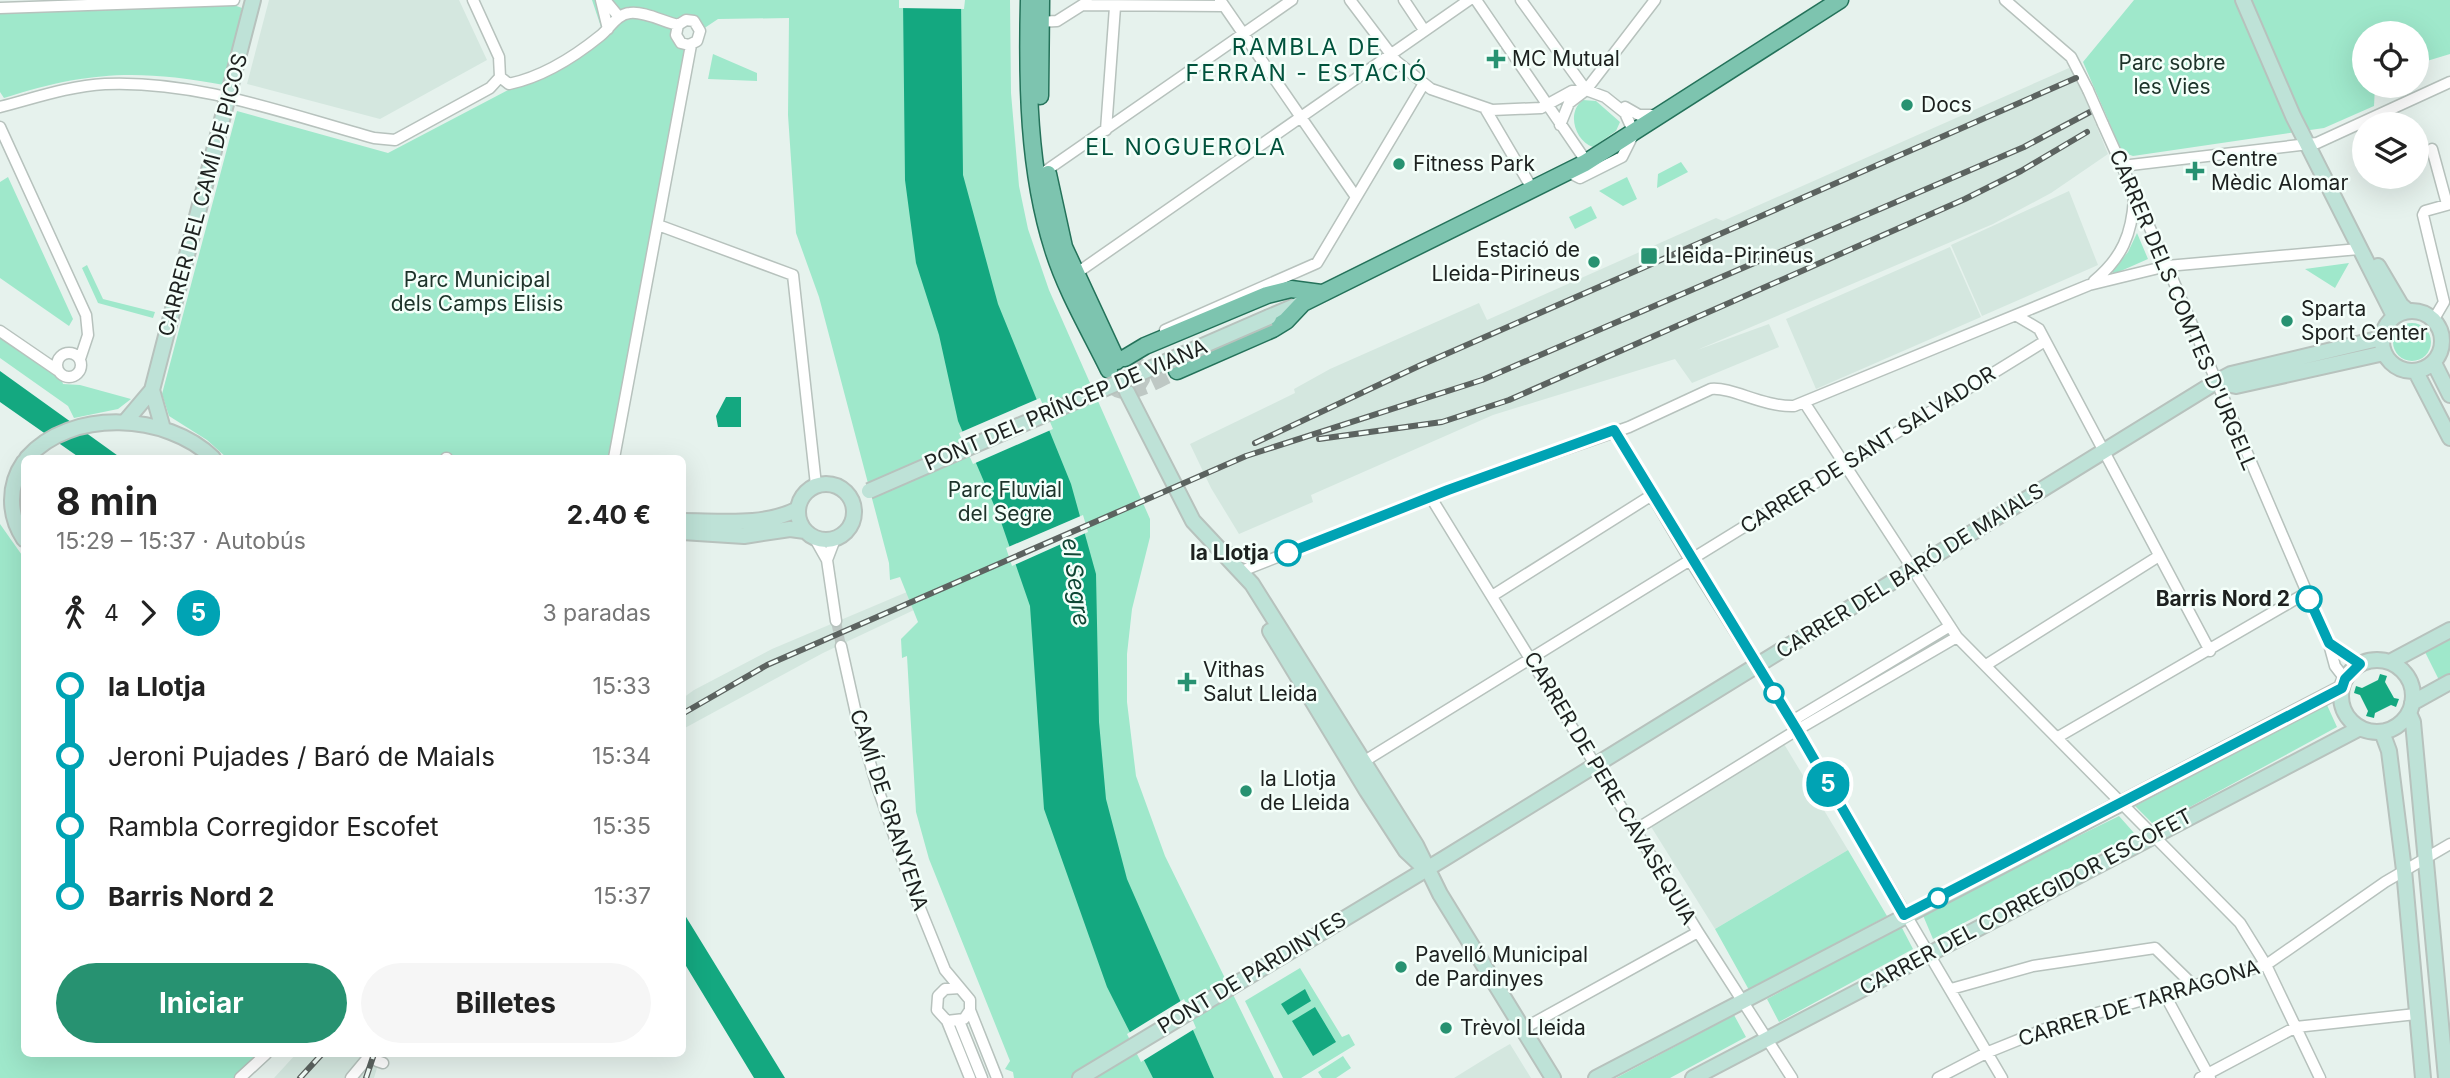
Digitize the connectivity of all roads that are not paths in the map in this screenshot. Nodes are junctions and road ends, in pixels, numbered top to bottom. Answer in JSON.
{"nodes":[{"id":1,"x":234,"y":0,"type":"edge"},
{"id":2,"x":253,"y":0,"type":"edge"},
{"id":3,"x":473,"y":0,"type":"edge"},
{"id":4,"x":603,"y":0,"type":"edge"},
{"id":5,"x":1028,"y":0,"type":"edge"},
{"id":6,"x":1041,"y":0,"type":"edge"},
{"id":7,"x":1292,"y":0,"type":"edge"},
{"id":8,"x":1350,"y":0,"type":"edge"},
{"id":9,"x":1404,"y":0,"type":"edge"},
{"id":10,"x":1469,"y":0,"type":"edge"},
{"id":11,"x":1476,"y":0,"type":"edge"},
{"id":12,"x":1521,"y":0,"type":"edge"},
{"id":13,"x":1655,"y":0,"type":"edge"},
{"id":14,"x":1840,"y":0,"type":"edge"},
{"id":15,"x":2005,"y":0,"type":"edge"},
{"id":16,"x":2243,"y":0,"type":"edge"},
{"id":17,"x":2252,"y":0,"type":"edge"},
{"id":18,"x":103,"y":2,"type":"edge"},
{"id":19,"x":1087,"y":3,"type":"edge"},
{"id":20,"x":1222,"y":3,"type":"edge"},
{"id":21,"x":1115,"y":7,"type":"junction"},
{"id":22,"x":0,"y":8,"type":"edge"},
{"id":23,"x":619,"y":17,"type":"junction"},
{"id":24,"x":1034,"y":22,"type":"junction"},
{"id":25,"x":678,"y":25,"type":"junction"},
{"id":26,"x":608,"y":29,"type":"junction"},
{"id":27,"x":1424,"y":30,"type":"junction"},
{"id":28,"x":1244,"y":34,"type":"junction"},
{"id":29,"x":691,"y":45,"type":"junction"},
{"id":30,"x":1391,"y":55,"type":"junction"},
{"id":31,"x":500,"y":79,"type":"junction"},
{"id":32,"x":2450,"y":82,"type":"edge"},
{"id":33,"x":1423,"y":85,"type":"junction"},
{"id":34,"x":1586,"y":90,"type":"junction"},
{"id":35,"x":229,"y":98,"type":"junction"},
{"id":36,"x":1612,"y":102,"type":"junction"},
{"id":37,"x":1549,"y":104,"type":"junction"},
{"id":38,"x":0,"y":107,"type":"edge"},
{"id":39,"x":1486,"y":110,"type":"junction"},
{"id":40,"x":1667,"y":112,"type":"junction"},
{"id":41,"x":1301,"y":116,"type":"junction"},
{"id":42,"x":1560,"y":125,"type":"junction"},
{"id":43,"x":0,"y":127,"type":"edge"},
{"id":44,"x":1106,"y":130,"type":"junction"},
{"id":45,"x":1634,"y":133,"type":"junction"},
{"id":46,"x":2312,"y":143,"type":"junction"},
{"id":47,"x":2432,"y":149,"type":"dead end"},
{"id":48,"x":1592,"y":166,"type":"junction"},
{"id":49,"x":2122,"y":166,"type":"junction"},
{"id":50,"x":1047,"y":170,"type":"junction"},
{"id":51,"x":1533,"y":190,"type":"junction"},
{"id":52,"x":2135,"y":194,"type":"junction"},
{"id":53,"x":1356,"y":197,"type":"junction"},
{"id":54,"x":2449,"y":204,"type":"edge"},
{"id":55,"x":658,"y":225,"type":"junction"},
{"id":56,"x":2360,"y":249,"type":"junction"},
{"id":57,"x":2167,"y":266,"type":"junction"},
{"id":58,"x":1070,"y":276,"type":"junction"},
{"id":59,"x":2089,"y":285,"type":"junction"},
{"id":60,"x":1321,"y":293,"type":"junction"},
{"id":61,"x":1303,"y":303,"type":"junction"},
{"id":62,"x":2044,"y":305,"type":"junction"},
{"id":63,"x":2401,"y":314,"type":"junction"},
{"id":64,"x":2017,"y":316,"type":"junction"},
{"id":65,"x":2039,"y":329,"type":"junction"},
{"id":66,"x":2443,"y":329,"type":"edge"},
{"id":67,"x":0,"y":331,"type":"edge"},
{"id":68,"x":2382,"y":338,"type":"junction"},
{"id":69,"x":2045,"y":341,"type":"junction"},
{"id":70,"x":2384,"y":353,"type":"junction"},
{"id":71,"x":80,"y":359,"type":"junction"},
{"id":72,"x":1119,"y":362,"type":"junction"},
{"id":73,"x":2434,"y":363,"type":"junction"},
{"id":74,"x":57,"y":370,"type":"junction"},
{"id":75,"x":1177,"y":371,"type":"tunnel mouth"},
{"id":76,"x":2416,"y":372,"type":"junction"},
{"id":77,"x":2216,"y":382,"type":"junction"},
{"id":78,"x":152,"y":390,"type":"junction"},
{"id":79,"x":1127,"y":393,"type":"tunnel mouth"},
{"id":80,"x":2450,"y":394,"type":"edge"},
{"id":81,"x":1804,"y":402,"type":"junction"},
{"id":82,"x":125,"y":422,"type":"junction"},
{"id":83,"x":163,"y":429,"type":"junction"},
{"id":84,"x":1614,"y":430,"type":"junction"},
{"id":85,"x":2450,"y":438,"type":"edge"},
{"id":86,"x":2104,"y":451,"type":"junction"},
{"id":87,"x":31,"y":455,"type":"edge"},
{"id":88,"x":209,"y":455,"type":"edge"},
{"id":89,"x":615,"y":455,"type":"edge"},
{"id":90,"x":1843,"y":467,"type":"junction"},
{"id":91,"x":21,"y":469,"type":"edge"},
{"id":92,"x":15,"y":479,"type":"junction"},
{"id":93,"x":816,"y":485,"type":"junction"},
{"id":94,"x":0,"y":486,"type":"edge"},
{"id":95,"x":1652,"y":495,"type":"junction"},
{"id":96,"x":1430,"y":496,"type":"junction"},
{"id":97,"x":852,"y":499,"type":"junction"},
{"id":98,"x":798,"y":509,"type":"junction"},
{"id":99,"x":0,"y":510,"type":"edge"},
{"id":100,"x":15,"y":519,"type":"junction"},
{"id":101,"x":686,"y":520,"type":"edge"},
{"id":102,"x":21,"y":532,"type":"edge"},
{"id":103,"x":686,"y":532,"type":"edge"},
{"id":104,"x":810,"y":534,"type":"junction"},
{"id":105,"x":835,"y":538,"type":"junction"},
{"id":106,"x":1215,"y":546,"type":"junction"},
{"id":107,"x":2159,"y":556,"type":"junction"},
{"id":108,"x":1690,"y":560,"type":"junction"},
{"id":109,"x":827,"y":561,"type":"junction"},
{"id":110,"x":1261,"y":563,"type":"junction"},
{"id":111,"x":1914,"y":570,"type":"junction"},
{"id":112,"x":1238,"y":572,"type":"junction"},
{"id":113,"x":2306,"y":593,"type":"junction"},
{"id":114,"x":1492,"y":596,"type":"junction"},
{"id":115,"x":836,"y":621,"type":"tunnel mouth"},
{"id":116,"x":1950,"y":626,"type":"junction"},
{"id":117,"x":2450,"y":630,"type":"edge"},
{"id":118,"x":1956,"y":636,"type":"junction"},
{"id":119,"x":2329,"y":643,"type":"junction"},
{"id":120,"x":841,"y":646,"type":"tunnel mouth"},
{"id":121,"x":2210,"y":651,"type":"junction"},
{"id":122,"x":1532,"y":660,"type":"junction"},
{"id":123,"x":2390,"y":662,"type":"junction"},
{"id":124,"x":1986,"y":664,"type":"junction"},
{"id":125,"x":2360,"y":664,"type":"junction"},
{"id":126,"x":1757,"y":665,"type":"junction"},
{"id":127,"x":2450,"y":682,"type":"edge"},
{"id":128,"x":2344,"y":683,"type":"junction"},
{"id":129,"x":2410,"y":708,"type":"junction"},
{"id":130,"x":1794,"y":726,"type":"junction"},
{"id":131,"x":2360,"y":728,"type":"junction"},
{"id":132,"x":2382,"y":732,"type":"junction"},
{"id":133,"x":2058,"y":737,"type":"junction"},
{"id":134,"x":1363,"y":762,"type":"junction"},
{"id":135,"x":1596,"y":765,"type":"junction"},
{"id":136,"x":2120,"y":803,"type":"junction"},
{"id":137,"x":1635,"y":830,"type":"junction"},
{"id":138,"x":2151,"y":836,"type":"junction"},
{"id":139,"x":2450,"y":844,"type":"edge"},
{"id":140,"x":2427,"y":856,"type":"junction"},
{"id":141,"x":1426,"y":870,"type":"junction"},
{"id":142,"x":2404,"y":870,"type":"junction"},
{"id":143,"x":1904,"y":915,"type":"junction"},
{"id":144,"x":1698,"y":932,"type":"junction"},
{"id":145,"x":1928,"y":952,"type":"junction"},
{"id":146,"x":2266,"y":965,"type":"junction"},
{"id":147,"x":945,"y":970,"type":"junction"},
{"id":148,"x":2193,"y":985,"type":"junction"},
{"id":149,"x":960,"y":988,"type":"junction"},
{"id":150,"x":1951,"y":989,"type":"junction"},
{"id":151,"x":941,"y":992,"type":"junction"},
{"id":152,"x":2165,"y":995,"type":"junction"},
{"id":153,"x":1742,"y":1001,"type":"junction"},
{"id":154,"x":970,"y":1010,"type":"junction"},
{"id":155,"x":2416,"y":1014,"type":"junction"},
{"id":156,"x":947,"y":1021,"type":"junction"},
{"id":157,"x":959,"y":1021,"type":"junction"},
{"id":158,"x":2296,"y":1027,"type":"junction"},
{"id":159,"x":1521,"y":1030,"type":"junction"},
{"id":160,"x":1767,"y":1040,"type":"junction"},
{"id":161,"x":1986,"y":1053,"type":"junction"},
{"id":162,"x":263,"y":1057,"type":"edge"},
{"id":163,"x":366,"y":1060,"type":"dead end"},
{"id":164,"x":2206,"y":1077,"type":"edge"},
{"id":165,"x":240,"y":1078,"type":"edge"},
{"id":166,"x":351,"y":1078,"type":"edge"},
{"id":167,"x":970,"y":1078,"type":"edge"},
{"id":168,"x":982,"y":1078,"type":"edge"},
{"id":169,"x":997,"y":1078,"type":"edge"},
{"id":170,"x":1080,"y":1078,"type":"edge"},
{"id":171,"x":1553,"y":1078,"type":"edge"},
{"id":172,"x":1596,"y":1078,"type":"edge"},
{"id":173,"x":1693,"y":1078,"type":"edge"},
{"id":174,"x":1792,"y":1078,"type":"edge"},
{"id":175,"x":1938,"y":1078,"type":"edge"},
{"id":176,"x":2002,"y":1078,"type":"edge"},
{"id":177,"x":2320,"y":1078,"type":"edge"},
{"id":178,"x":2423,"y":1078,"type":"edge"},
{"id":179,"x":2446,"y":1078,"type":"edge"}],
"edges":[{"from":1,"to":18,"type":"street"},
{"from":2,"to":35,"type":"street","name":"CARRER DEL CAMÍ DE PICOS"},
{"from":3,"to":31,"type":"street"},
{"from":4,"to":23,"type":"street"},
{"from":4,"to":26,"type":"street"},
{"from":5,"to":24,"type":"main road"},
{"from":6,"to":24,"type":"main road"},
{"from":7,"to":28,"type":"street"},
{"from":8,"to":30,"type":"street"},
{"from":9,"to":27,"type":"street"},
{"from":10,"to":27,"type":"street"},
{"from":11,"to":37,"type":"street"},
{"from":12,"to":34,"type":"street"},
{"from":13,"to":34,"type":"street"},
{"from":14,"to":40,"type":"main road"},
{"from":15,"to":49,"type":"street","name":"CARRER DELS COMTES D'URGELL","bridge":true},
{"from":16,"to":46,"type":"street"},
{"from":17,"to":46,"type":"street"},
{"from":18,"to":22,"type":"street"},
{"from":19,"to":21,"type":"street"},
{"from":19,"to":24,"type":"street"},
{"from":20,"to":21,"type":"street"},
{"from":20,"to":28,"type":"street"},
{"from":21,"to":44,"type":"street"},
{"from":23,"to":25,"type":"street"},
{"from":23,"to":26,"type":"street"},
{"from":24,"to":50,"type":"main road"},
{"from":24,"to":58,"type":"main road"},
{"from":25,"to":29,"type":"street"},
{"from":25,"to":29,"type":"street"},
{"from":26,"to":31,"type":"street"},
{"from":27,"to":30,"type":"street"},
{"from":28,"to":41,"type":"street"},
{"from":28,"to":44,"type":"street"},
{"from":29,"to":55,"type":"street"},
{"from":30,"to":33,"type":"street"},
{"from":30,"to":41,"type":"street"},
{"from":31,"to":35,"type":"street"},
{"from":32,"to":46,"type":"street"},
{"from":33,"to":39,"type":"street"},
{"from":33,"to":53,"type":"street"},
{"from":34,"to":36,"type":"street"},
{"from":34,"to":37,"type":"street"},
{"from":34,"to":42,"type":"street"},
{"from":35,"to":38,"type":"street"},
{"from":35,"to":78,"type":"street","name":"CARRER DEL CAMÍ DE PICOS"},
{"from":36,"to":40,"type":"street"},
{"from":36,"to":45,"type":"street"},
{"from":37,"to":39,"type":"street"},
{"from":37,"to":42,"type":"street"},
{"from":39,"to":51,"type":"street"},
{"from":40,"to":45,"type":"main road"},
{"from":41,"to":53,"type":"street"},
{"from":41,"to":58,"type":"street"},
{"from":42,"to":48,"type":"street"},
{"from":43,"to":71,"type":"street"},
{"from":44,"to":50,"type":"street"},
{"from":45,"to":48,"type":"main road"},
{"from":46,"to":49,"type":"street"},
{"from":46,"to":56,"type":"street"},
{"from":46,"to":63,"type":"street"},
{"from":47,"to":54,"type":"street"},
{"from":48,"to":51,"type":"main road"},
{"from":49,"to":52,"type":"street","name":"CARRER DELS COMTES D'URGELL"},
{"from":50,"to":58,"type":"main road"},
{"from":51,"to":60,"type":"main road"},
{"from":52,"to":57,"type":"street","name":"CARRER DELS COMTES D'URGELL"},
{"from":52,"to":59,"type":"street"},
{"from":53,"to":72,"type":"street"},
{"from":54,"to":66,"type":"street"},
{"from":55,"to":89,"type":"street"},
{"from":55,"to":93,"type":"street"},
{"from":56,"to":57,"type":"street"},
{"from":56,"to":63,"type":"street"},
{"from":57,"to":59,"type":"street"},
{"from":57,"to":77,"type":"street","name":"CARRER DELS COMTES D'URGELL"},
{"from":58,"to":72,"type":"main road"},
{"from":59,"to":62,"type":"street"},
{"from":60,"to":61,"type":"main road"},
{"from":60,"to":72,"type":"main road"},
{"from":61,"to":75,"type":"main road"},
{"from":61,"to":97,"type":"street","name":"PONT DEL PRÍNCEP DE VIANA","bridge":true},
{"from":62,"to":64,"type":"street"},
{"from":62,"to":65,"type":"street"},
{"from":63,"to":66,"type":"street"},
{"from":63,"to":68,"type":"street"},
{"from":64,"to":65,"type":"street"},
{"from":64,"to":81,"type":"street"},
{"from":65,"to":69,"type":"street"},
{"from":66,"to":73,"type":"street"},
{"from":67,"to":74,"type":"street"},
{"from":68,"to":70,"type":"street"},
{"from":68,"to":77,"type":"street","name":"CARRER DEL BARÓ DE MAIALS"},
{"from":69,"to":86,"type":"street"},
{"from":69,"to":90,"type":"street","name":"CARRER DE SANT SALVADOR"},
{"from":70,"to":76,"type":"street"},
{"from":70,"to":77,"type":"street"},
{"from":71,"to":74,"type":"street"},
{"from":71,"to":74,"type":"street"},
{"from":73,"to":76,"type":"street"},
{"from":73,"to":80,"type":"street"},
{"from":76,"to":85,"type":"street"},
{"from":77,"to":86,"type":"street","name":"CARRER DEL BARÓ DE MAIALS"},
{"from":77,"to":113,"type":"street","name":"CARRER DELS COMTES D'URGELL"},
{"from":78,"to":82,"type":"street"},
{"from":78,"to":83,"type":"street"},
{"from":79,"to":106,"type":"street"},
{"from":81,"to":84,"type":"street"},
{"from":81,"to":90,"type":"street"},
{"from":82,"to":83,"type":"street"},
{"from":82,"to":87,"type":"street"},
{"from":83,"to":88,"type":"street"},
{"from":84,"to":95,"type":"street"},
{"from":84,"to":96,"type":"street"},
{"from":86,"to":107,"type":"street"},
{"from":86,"to":111,"type":"street","name":"CARRER DEL BARÓ DE MAIALS"},
{"from":90,"to":108,"type":"street","name":"CARRER DE SANT SALVADOR"},
{"from":90,"to":111,"type":"street"},
{"from":91,"to":92,"type":"street"},
{"from":92,"to":94,"type":"street"},
{"from":92,"to":100,"type":"street"},
{"from":93,"to":97,"type":"street"},
{"from":93,"to":98,"type":"street"},
{"from":95,"to":108,"type":"street"},
{"from":95,"to":114,"type":"street"},
{"from":96,"to":110,"type":"street"},
{"from":96,"to":114,"type":"street","name":"CARRER DE PERE CAVASÈQUIA"},
{"from":97,"to":105,"type":"street"},
{"from":98,"to":101,"type":"street"},
{"from":98,"to":104,"type":"street"},
{"from":99,"to":100,"type":"street"},
{"from":100,"to":102,"type":"street"},
{"from":103,"to":104,"type":"street"},
{"from":104,"to":105,"type":"street"},
{"from":104,"to":109,"type":"street"},
{"from":105,"to":109,"type":"street"},
{"from":106,"to":110,"type":"street"},
{"from":106,"to":112,"type":"street"},
{"from":107,"to":121,"type":"street"},
{"from":107,"to":124,"type":"street"},
{"from":108,"to":122,"type":"street","name":"CARRER DE SANT SALVADOR"},
{"from":108,"to":126,"type":"street"},
{"from":109,"to":115,"type":"street"},
{"from":110,"to":112,"type":"street"},
{"from":111,"to":116,"type":"street"},
{"from":111,"to":126,"type":"street","name":"CARRER DEL BARÓ DE MAIALS"},
{"from":112,"to":134,"type":"street"},
{"from":112,"to":141,"type":"street"},
{"from":113,"to":119,"type":"street","name":"CARRER DELS COMTES D'URGELL"},
{"from":113,"to":121,"type":"street"},
{"from":114,"to":122,"type":"street","name":"CARRER DE PERE CAVASÈQUIA"},
{"from":116,"to":118,"type":"street"},
{"from":116,"to":130,"type":"street"},
{"from":117,"to":123,"type":"street"},
{"from":118,"to":124,"type":"street"},
{"from":118,"to":130,"type":"street"},
{"from":119,"to":125,"type":"street"},
{"from":119,"to":128,"type":"street","name":"CARRER DELS COMTES D'URGELL"},
{"from":120,"to":147,"type":"street","name":"CAMÍ DE GRANYENA"},
{"from":121,"to":133,"type":"street"},
{"from":122,"to":134,"type":"street","name":"CARRER DE SANT SALVADOR"},
{"from":122,"to":135,"type":"street","name":"CARRER DE PERE CAVASÈQUIA"},
{"from":123,"to":125,"type":"street"},
{"from":123,"to":129,"type":"street"},
{"from":124,"to":133,"type":"street"},
{"from":125,"to":128,"type":"street"},
{"from":126,"to":130,"type":"street"},
{"from":126,"to":135,"type":"street","name":"CARRER DEL BARÓ DE MAIALS"},
{"from":127,"to":129,"type":"street"},
{"from":128,"to":131,"type":"street"},
{"from":128,"to":136,"type":"street","name":"CARRER DEL CORREGIDOR ESCOFET"},
{"from":129,"to":132,"type":"street"},
{"from":129,"to":140,"type":"street"},
{"from":130,"to":137,"type":"street"},
{"from":130,"to":143,"type":"street"},
{"from":131,"to":132,"type":"street"},
{"from":131,"to":138,"type":"street","name":"CARRER DEL CORREGIDOR ESCOFET"},
{"from":132,"to":142,"type":"street"},
{"from":133,"to":136,"type":"street"},
{"from":134,"to":141,"type":"street"},
{"from":135,"to":137,"type":"street","name":"CARRER DE PERE CAVASÈQUIA"},
{"from":135,"to":141,"type":"street","name":"CARRER DEL BARÓ DE MAIALS"},
{"from":136,"to":138,"type":"street"},
{"from":136,"to":143,"type":"street","name":"CARRER DEL CORREGIDOR ESCOFET"},
{"from":137,"to":144,"type":"street","name":"CARRER DE PERE CAVASÈQUIA"},
{"from":138,"to":145,"type":"street","name":"CARRER DEL CORREGIDOR ESCOFET"},
{"from":138,"to":146,"type":"street"},
{"from":139,"to":140,"type":"street","name":"CARRER DE TARRAGONA"},
{"from":140,"to":142,"type":"street","name":"CARRER DE TARRAGONA"},
{"from":140,"to":179,"type":"street"},
{"from":141,"to":159,"type":"street"},
{"from":141,"to":170,"type":"street","name":"PONT DE PARDINYES"},
{"from":142,"to":146,"type":"street","name":"CARRER DE TARRAGONA"},
{"from":142,"to":155,"type":"street"},
{"from":143,"to":145,"type":"street"},
{"from":143,"to":153,"type":"street","name":"CARRER DEL CORREGIDOR ESCOFET"},
{"from":144,"to":153,"type":"street","name":"CARRER DE PERE CAVASÈQUIA"},
{"from":144,"to":159,"type":"street"},
{"from":145,"to":150,"type":"street"},
{"from":145,"to":160,"type":"street","name":"CARRER DEL CORREGIDOR ESCOFET"},
{"from":146,"to":148,"type":"street","name":"CARRER DE TARRAGONA"},
{"from":146,"to":158,"type":"street"},
{"from":147,"to":149,"type":"street","name":"CAMÍ DE GRANYENA"},
{"from":147,"to":151,"type":"street"},
{"from":148,"to":150,"type":"street"},
{"from":148,"to":152,"type":"street","name":"CARRER DE TARRAGONA"},
{"from":149,"to":151,"type":"street"},
{"from":149,"to":154,"type":"street"},
{"from":150,"to":161,"type":"street"},
{"from":151,"to":156,"type":"street"},
{"from":152,"to":161,"type":"street","name":"CARRER DE TARRAGONA"},
{"from":152,"to":164,"type":"street"},
{"from":153,"to":160,"type":"street","name":"CARRER DE PERE CAVASÈQUIA"},
{"from":153,"to":172,"type":"street","name":"CARRER DEL CORREGIDOR ESCOFET"},
{"from":154,"to":157,"type":"street"},
{"from":154,"to":169,"type":"street"},
{"from":155,"to":158,"type":"street"},
{"from":155,"to":178,"type":"street"},
{"from":156,"to":157,"type":"street"},
{"from":156,"to":167,"type":"street"},
{"from":157,"to":168,"type":"street"},
{"from":158,"to":164,"type":"street"},
{"from":158,"to":177,"type":"street"},
{"from":159,"to":171,"type":"street"},
{"from":160,"to":173,"type":"street","name":"CARRER DEL CORREGIDOR ESCOFET"},
{"from":160,"to":174,"type":"street","name":"CARRER DE PERE CAVASÈQUIA"},
{"from":161,"to":175,"type":"street","name":"CARRER DE TARRAGONA"},
{"from":161,"to":176,"type":"street"},
{"from":162,"to":165,"type":"street"},
{"from":163,"to":166,"type":"street"}]}
